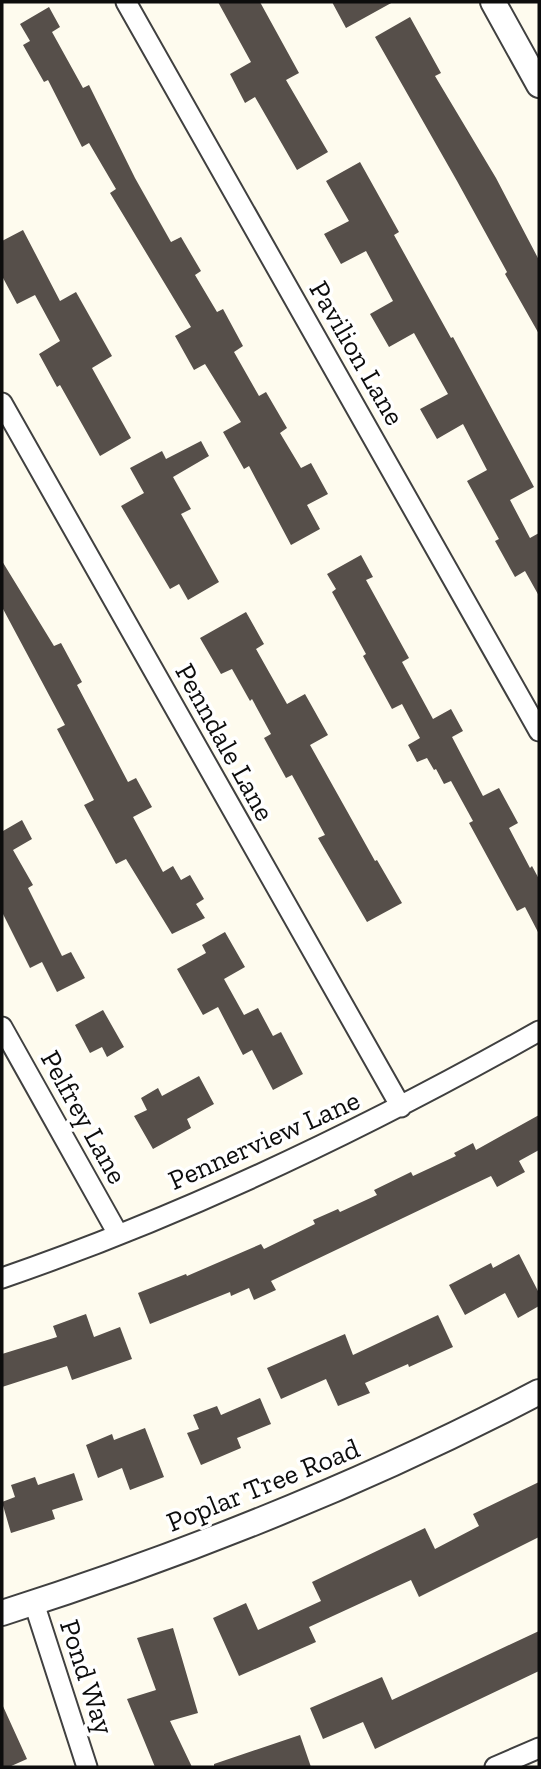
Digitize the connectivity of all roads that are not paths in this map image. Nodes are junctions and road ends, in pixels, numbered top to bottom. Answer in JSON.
{"nodes":[{"id":1,"x":126,"y":2,"type":"edge"},
{"id":2,"x":493,"y":2,"type":"edge"},
{"id":3,"x":539,"y":85,"type":"edge"},
{"id":4,"x":2,"y":403,"type":"edge"},
{"id":5,"x":539,"y":731,"type":"edge"},
{"id":6,"x":2,"y":1027,"type":"edge"},
{"id":7,"x":539,"y":1031,"type":"edge"},
{"id":8,"x":401,"y":1107,"type":"junction"},
{"id":9,"x":118,"y":1234,"type":"junction"},
{"id":10,"x":2,"y":1278,"type":"edge"},
{"id":11,"x":539,"y":1392,"type":"edge"},
{"id":12,"x":34,"y":1603,"type":"junction"},
{"id":13,"x":2,"y":1613,"type":"edge"},
{"id":14,"x":539,"y":1748,"type":"edge"},
{"id":15,"x":87,"y":1767,"type":"edge"},
{"id":16,"x":495,"y":1767,"type":"edge"}],
"edges":[{"from":1,"to":5,"type":"street","name":"Pavilion Lane"},
{"from":2,"to":3,"type":"street"},
{"from":4,"to":8,"type":"street","name":"Penndale Lane"},
{"from":6,"to":9,"type":"street","name":"Pelfrey Lane"},
{"from":7,"to":8,"type":"street","name":"Pennerview Lane"},
{"from":8,"to":9,"type":"street","name":"Pennerview Lane"},
{"from":9,"to":10,"type":"street","name":"Pennerview Lane"},
{"from":11,"to":12,"type":"street","name":"Poplar Tree Road"},
{"from":12,"to":13,"type":"street","name":"Poplar Tree Road"},
{"from":12,"to":15,"type":"street","name":"Pond Way"},
{"from":14,"to":16,"type":"street"}]}
